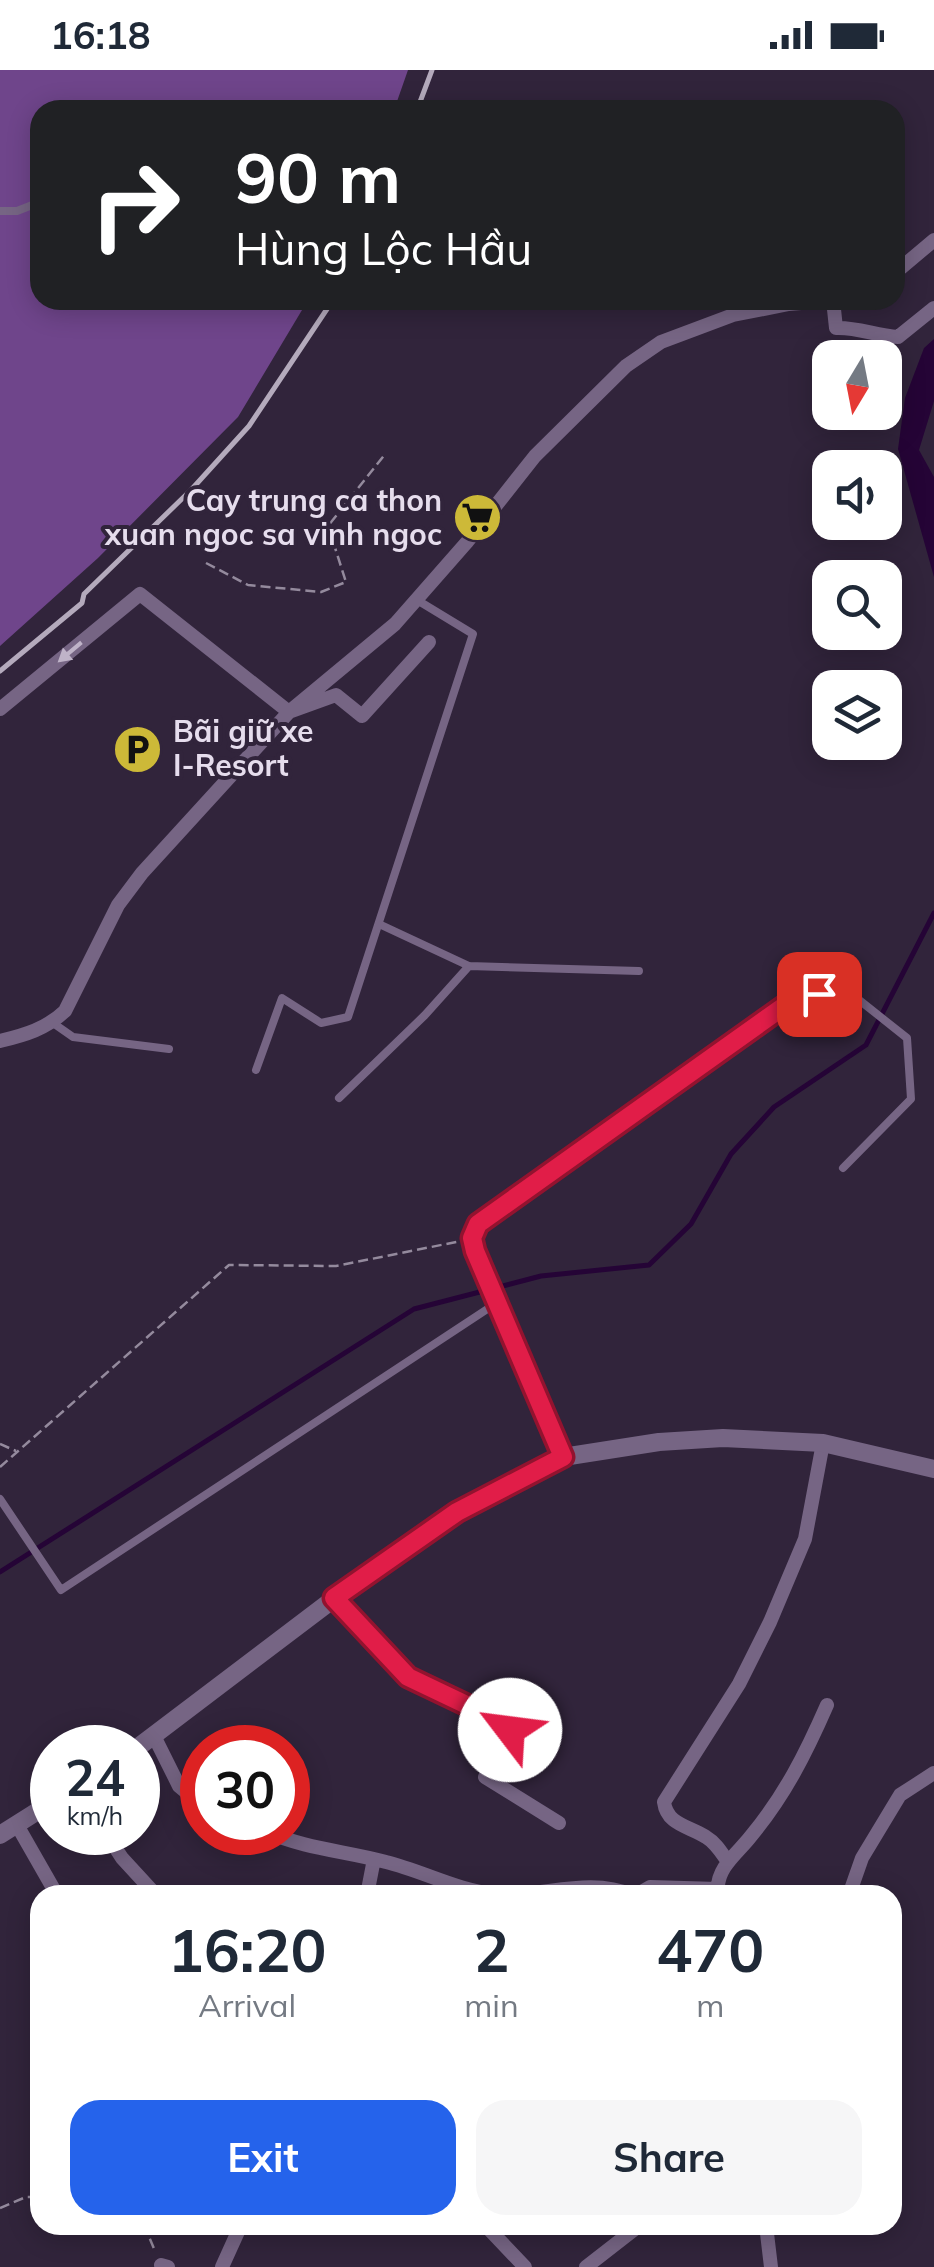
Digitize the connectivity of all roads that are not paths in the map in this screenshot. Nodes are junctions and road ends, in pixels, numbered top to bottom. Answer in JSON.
{"nodes":[{"id":1,"x":30,"y":205,"type":"edge"},
{"id":2,"x":0,"y":212,"type":"edge"},
{"id":3,"x":934,"y":240,"type":"edge"},
{"id":4,"x":905,"y":265,"type":"edge"},
{"id":5,"x":934,"y":308,"type":"edge"},
{"id":6,"x":758,"y":310,"type":"edge"},
{"id":7,"x":835,"y":310,"type":"edge"},
{"id":8,"x":417,"y":600,"type":"junction"},
{"id":9,"x":429,"y":642,"type":"dead end"},
{"id":10,"x":0,"y":710,"type":"edge"},
{"id":11,"x":289,"y":712,"type":"junction"},
{"id":12,"x":378,"y":924,"type":"junction"},
{"id":13,"x":468,"y":966,"type":"junction"},
{"id":14,"x":639,"y":970,"type":"dead end"},
{"id":15,"x":53,"y":1023,"type":"junction"},
{"id":16,"x":0,"y":1041,"type":"edge"},
{"id":17,"x":169,"y":1049,"type":"dead end"},
{"id":18,"x":256,"y":1070,"type":"dead end"},
{"id":19,"x":340,"y":1098,"type":"dead end"},
{"id":20,"x":842,"y":1168,"type":"dead end"},
{"id":21,"x":474,"y":1245,"type":"joint"},
{"id":22,"x":498,"y":1302,"type":"junction"},
{"id":23,"x":823,"y":1442,"type":"junction"},
{"id":24,"x":563,"y":1457,"type":"junction"},
{"id":25,"x":934,"y":1469,"type":"edge"},
{"id":26,"x":0,"y":1499,"type":"edge"},
{"id":27,"x":334,"y":1598,"type":"junction"},
{"id":28,"x":827,"y":1705,"type":"dead end"},
{"id":29,"x":160,"y":1731,"type":"edge"},
{"id":30,"x":160,"y":1748,"type":"edge"},
{"id":31,"x":934,"y":1773,"type":"edge"},
{"id":32,"x":180,"y":1787,"type":"edge"},
{"id":33,"x":30,"y":1816,"type":"edge"},
{"id":34,"x":559,"y":1823,"type":"dead end"},
{"id":35,"x":17,"y":1825,"type":"junction"},
{"id":36,"x":0,"y":1835,"type":"edge"},
{"id":37,"x":310,"y":1847,"type":"edge"},
{"id":38,"x":120,"y":1855,"type":"edge"},
{"id":39,"x":374,"y":1858,"type":"junction"},
{"id":40,"x":728,"y":1862,"type":"junction"},
{"id":41,"x":52,"y":1885,"type":"edge"},
{"id":42,"x":147,"y":1885,"type":"edge"},
{"id":43,"x":369,"y":1885,"type":"edge"},
{"id":44,"x":453,"y":1885,"type":"edge"},
{"id":45,"x":719,"y":1885,"type":"edge"},
{"id":46,"x":853,"y":1885,"type":"edge"},
{"id":47,"x":236,"y":2235,"type":"edge"},
{"id":48,"x":494,"y":2235,"type":"edge"},
{"id":49,"x":627,"y":2235,"type":"edge"},
{"id":50,"x":767,"y":2235,"type":"edge"},
{"id":51,"x":222,"y":2267,"type":"edge"},
{"id":52,"x":524,"y":2267,"type":"edge"},
{"id":53,"x":586,"y":2267,"type":"edge"},
{"id":54,"x":771,"y":2267,"type":"edge"}],
"edges":[{"from":1,"to":2,"type":"lane"},
{"from":3,"to":4,"type":"street"},
{"from":5,"to":7,"type":"street"},
{"from":6,"to":8,"type":"street"},
{"from":8,"to":11,"type":"street"},
{"from":8,"to":12,"type":"lane"},
{"from":9,"to":11,"type":"street"},
{"from":11,"to":10,"type":"street","one_way":true},
{"from":11,"to":15,"type":"street"},
{"from":12,"to":13,"type":"lane"},
{"from":12,"to":18,"type":"lane"},
{"from":13,"to":14,"type":"lane"},
{"from":13,"to":19,"type":"lane"},
{"from":15,"to":16,"type":"street"},
{"from":15,"to":17,"type":"lane"},
{"from":20,"to":21,"type":"lane"},
{"from":21,"to":22,"type":"street"},
{"from":22,"to":24,"type":"street"},
{"from":22,"to":26,"type":"lane"},
{"from":23,"to":24,"type":"street"},
{"from":23,"to":25,"type":"street"},
{"from":23,"to":40,"type":"street"},
{"from":24,"to":27,"type":"street"},
{"from":27,"to":29,"type":"street"},
{"from":27,"to":34,"type":"street"},
{"from":28,"to":40,"type":"street"},
{"from":30,"to":32,"type":"street"},
{"from":31,"to":46,"type":"street"},
{"from":33,"to":35,"type":"street"},
{"from":35,"to":36,"type":"street"},
{"from":35,"to":41,"type":"street"},
{"from":37,"to":39,"type":"street"},
{"from":38,"to":42,"type":"street"},
{"from":39,"to":43,"type":"street"},
{"from":39,"to":44,"type":"street"},
{"from":40,"to":45,"type":"street"},
{"from":47,"to":51,"type":"street"},
{"from":48,"to":52,"type":"street"},
{"from":49,"to":53,"type":"street"},
{"from":50,"to":54,"type":"street"}]}
